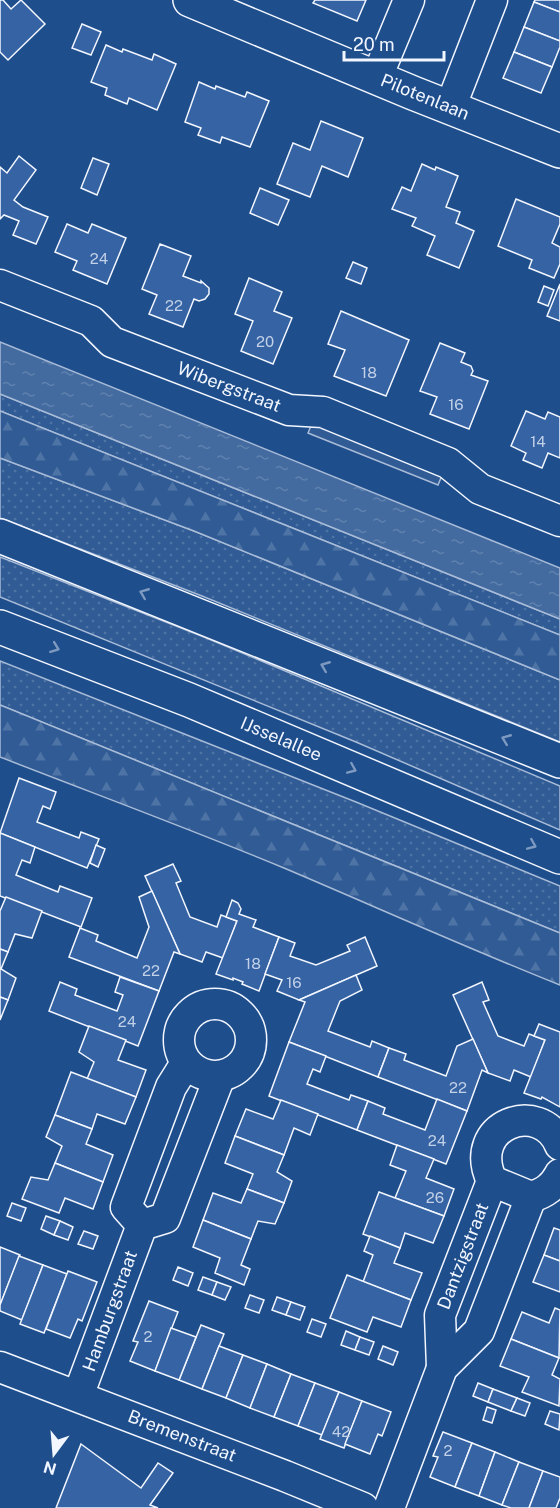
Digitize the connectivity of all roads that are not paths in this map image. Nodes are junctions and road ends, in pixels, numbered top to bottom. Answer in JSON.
{"nodes":[{"id":1,"x":190,"y":0,"type":"edge"},
{"id":2,"x":409,"y":0,"type":"edge"},
{"id":3,"x":492,"y":0,"type":"edge"},
{"id":4,"x":377,"y":77,"type":"junction"},
{"id":5,"x":450,"y":108,"type":"junction"},
{"id":6,"x":560,"y":151,"type":"edge"},
{"id":7,"x":0,"y":285,"type":"edge"},
{"id":8,"x":560,"y":521,"type":"edge"},
{"id":9,"x":0,"y":536,"type":"edge"},
{"id":10,"x":0,"y":627,"type":"edge"},
{"id":11,"x":560,"y":761,"type":"edge"},
{"id":12,"x":560,"y":857,"type":"edge"},
{"id":13,"x":186,"y":1063,"type":"junction"},
{"id":14,"x":220,"y":1076,"type":"junction"},
{"id":15,"x":560,"y":1144,"type":"edge"},
{"id":16,"x":560,"y":1174,"type":"edge"},
{"id":17,"x":492,"y":1181,"type":"junction"},
{"id":18,"x":531,"y":1197,"type":"junction"},
{"id":19,"x":142,"y":1225,"type":"junction"},
{"id":20,"x":0,"y":1367,"type":"edge"},
{"id":21,"x":442,"y":1368,"type":"junction"},
{"id":22,"x":78,"y":1396,"type":"junction"},
{"id":23,"x":363,"y":1508,"type":"edge"},
{"id":24,"x":389,"y":1508,"type":"edge"}],
"edges":[{"from":1,"to":4,"type":"main road","name":"Pilotenlaan"},
{"from":2,"to":4,"type":"street"},
{"from":3,"to":5,"type":"street"},
{"from":4,"to":5,"type":"main road","name":"Pilotenlaan"},
{"from":5,"to":6,"type":"main road","name":"Pilotenlaan"},
{"from":7,"to":8,"type":"street","name":"Wibergstraat"},
{"from":11,"to":9,"type":"main road","one_way":true},
{"from":10,"to":12,"type":"main road","name":"IJsselallee","one_way":true},
{"from":13,"to":14,"type":"street"},
{"from":13,"to":14,"type":"street"},
{"from":13,"to":19,"type":"street"},
{"from":14,"to":19,"type":"street"},
{"from":15,"to":17,"type":"street","name":"Dantzigstraat"},
{"from":16,"to":18,"type":"street"},
{"from":17,"to":18,"type":"street","name":"Dantzigstraat"},
{"from":17,"to":21,"type":"street","name":"Dantzigstraat"},
{"from":18,"to":21,"type":"street","name":"Dantzigstraat"},
{"from":19,"to":22,"type":"street","name":"Hamburgstraat"},
{"from":20,"to":22,"type":"street","name":"Bremenstraat"},
{"from":21,"to":24,"type":"street","name":"Dantzigstraat"},
{"from":22,"to":23,"type":"street","name":"Bremenstraat"}]}
